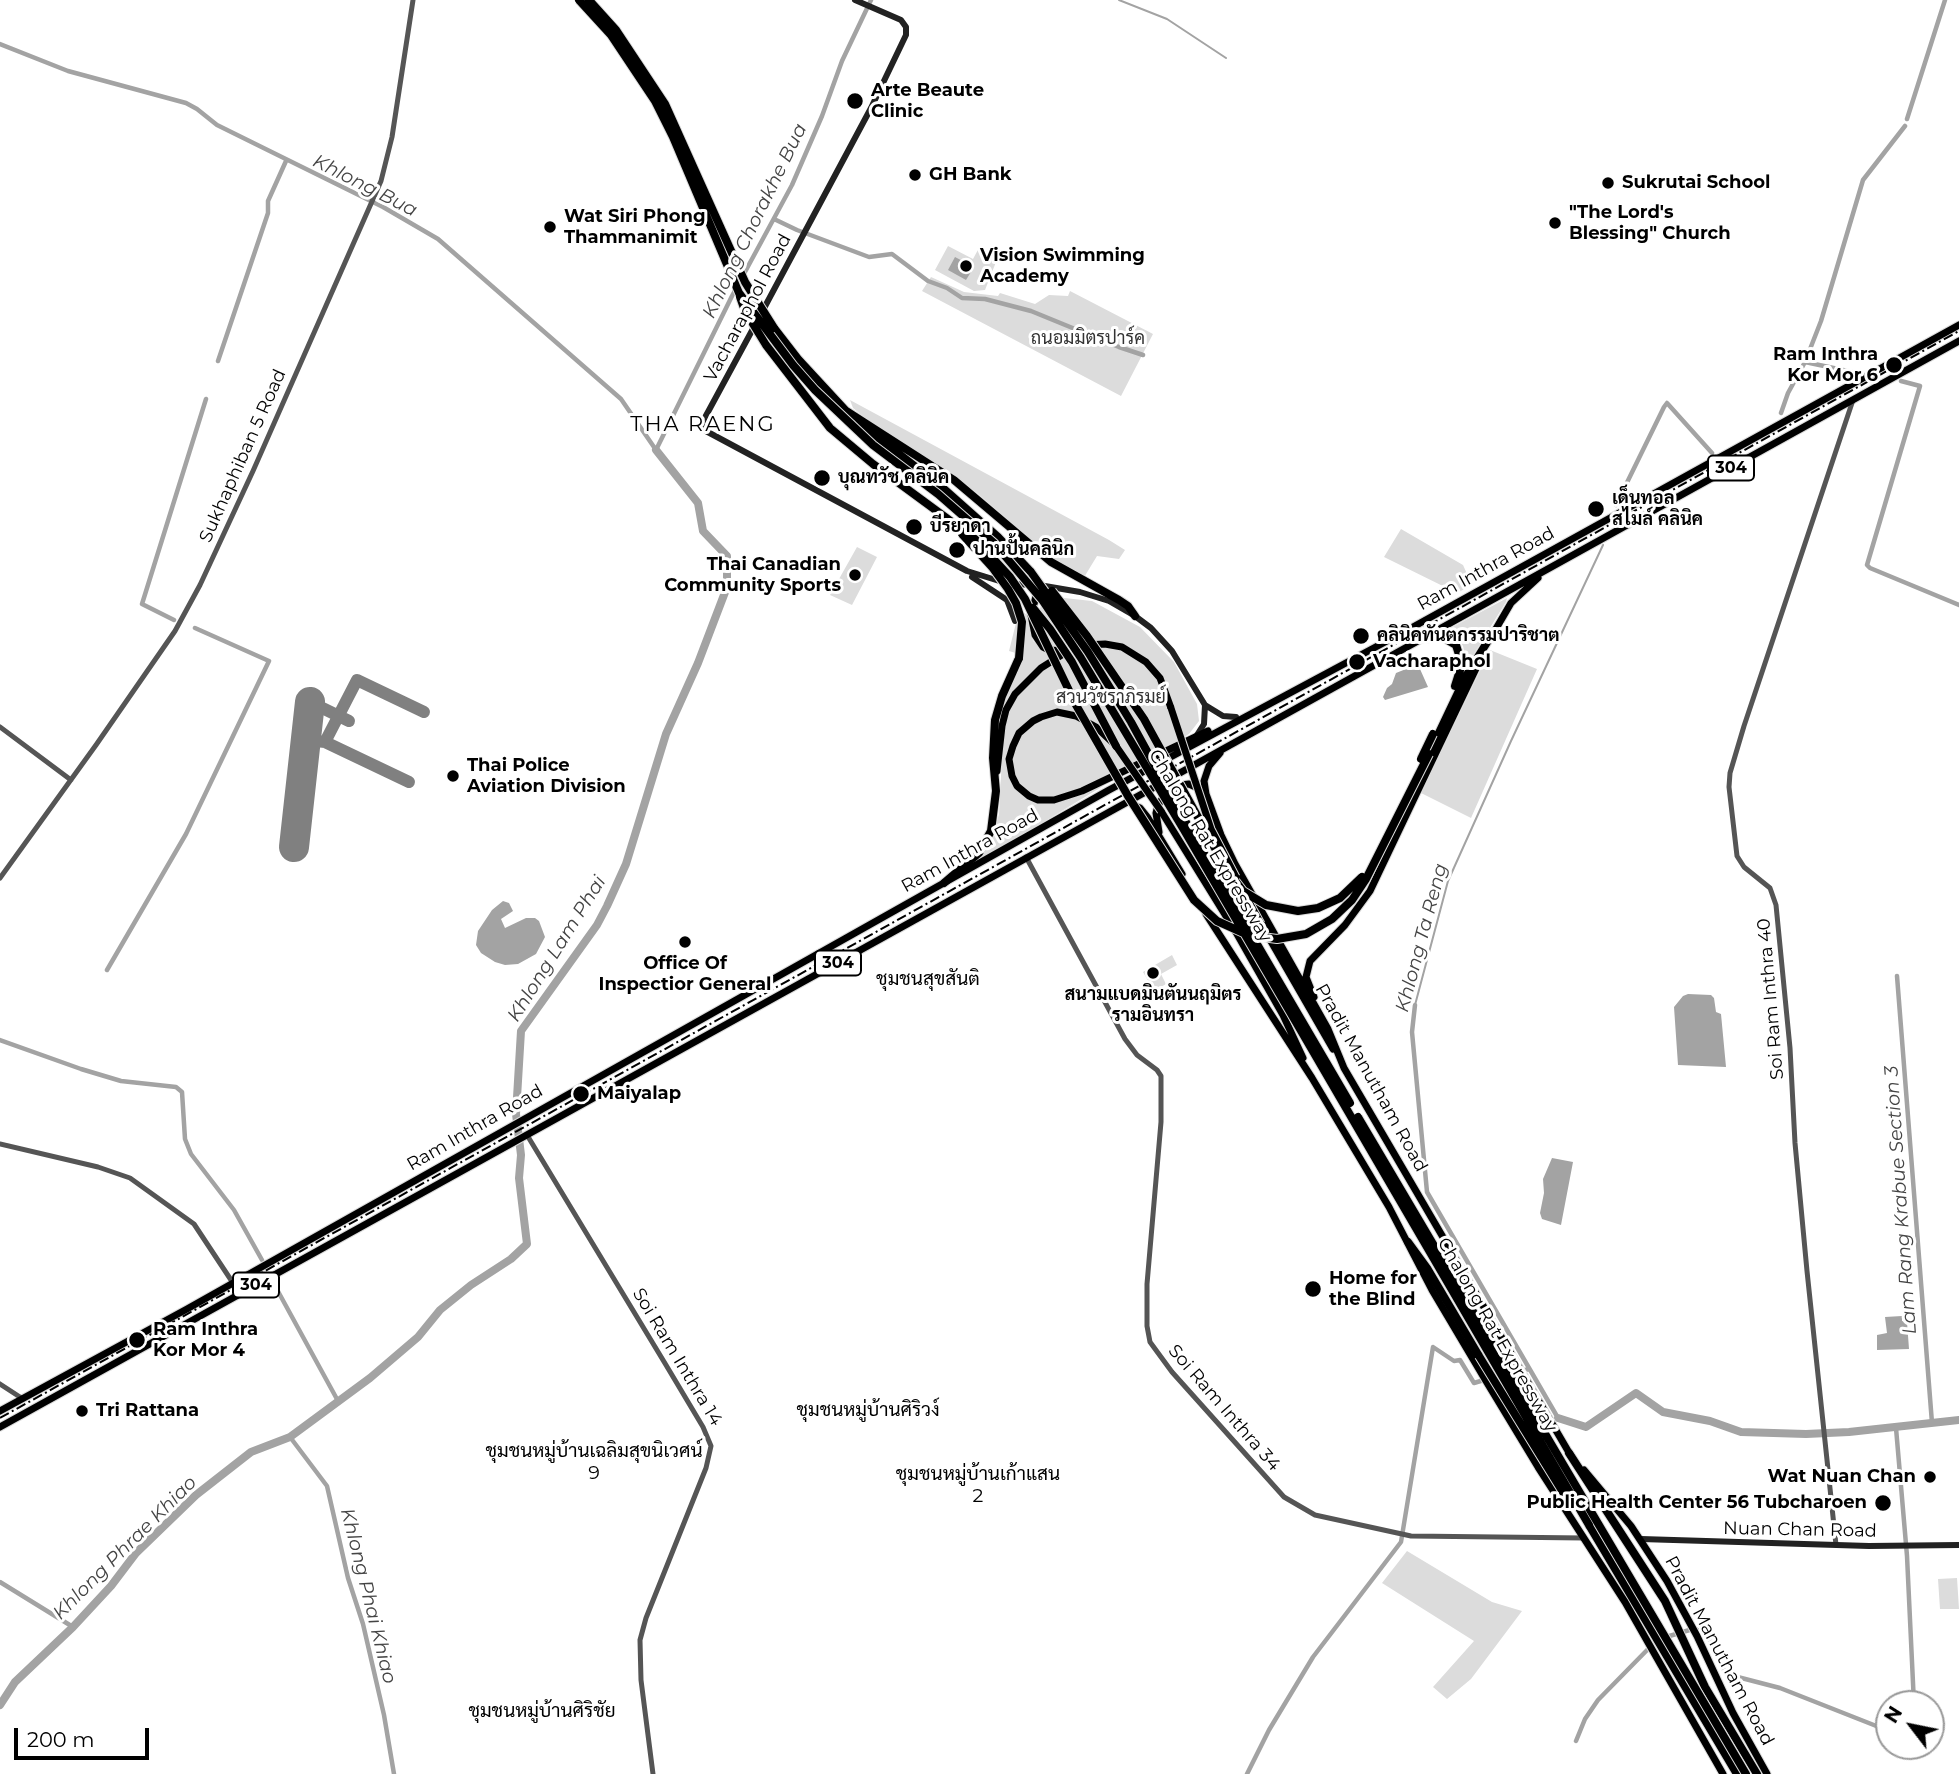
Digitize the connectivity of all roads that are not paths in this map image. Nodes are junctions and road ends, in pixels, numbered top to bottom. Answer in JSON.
{"nodes":[{"id":1,"x":413,"y":0,"type":"edge"},
{"id":2,"x":579,"y":0,"type":"edge"},
{"id":3,"x":589,"y":0,"type":"edge"},
{"id":4,"x":855,"y":0,"type":"edge"},
{"id":5,"x":739,"y":293,"type":"junction"},
{"id":6,"x":1959,"y":325,"type":"edge"},
{"id":7,"x":1959,"y":341,"type":"edge"},
{"id":8,"x":1853,"y":384,"type":"junction"},
{"id":9,"x":1853,"y":400,"type":"junction"},
{"id":10,"x":845,"y":410,"type":"junction"},
{"id":11,"x":933,"y":508,"type":"junction"},
{"id":12,"x":1558,"y":564,"type":"junction"},
{"id":13,"x":967,"y":571,"type":"junction"},
{"id":14,"x":1031,"y":572,"type":"junction"},
{"id":15,"x":1039,"y":585,"type":"junction"},
{"id":16,"x":1468,"y":597,"type":"junction"},
{"id":17,"x":1025,"y":599,"type":"junction"},
{"id":18,"x":1475,"y":609,"type":"junction"},
{"id":19,"x":1031,"y":615,"type":"junction"},
{"id":20,"x":1135,"y":616,"type":"junction"},
{"id":21,"x":1016,"y":618,"type":"joint"},
{"id":22,"x":1491,"y":636,"type":"joint"},
{"id":23,"x":1420,"y":639,"type":"junction"},
{"id":24,"x":1068,"y":652,"type":"junction"},
{"id":25,"x":1284,"y":696,"type":"junction"},
{"id":26,"x":1205,"y":705,"type":"junction"},
{"id":27,"x":1236,"y":717,"type":"junction"},
{"id":28,"x":0,"y":727,"type":"edge"},
{"id":29,"x":1193,"y":739,"type":"junction"},
{"id":30,"x":1116,"y":746,"type":"junction"},
{"id":31,"x":1226,"y":747,"type":"junction"},
{"id":32,"x":1432,"y":754,"type":"junction"},
{"id":33,"x":996,"y":776,"type":"junction"},
{"id":34,"x":71,"y":780,"type":"junction"},
{"id":35,"x":1206,"y":794,"type":"junction"},
{"id":36,"x":1112,"y":809,"type":"junction"},
{"id":37,"x":1160,"y":837,"type":"junction"},
{"id":38,"x":1026,"y":857,"type":"junction"},
{"id":39,"x":0,"y":878,"type":"edge"},
{"id":40,"x":944,"y":883,"type":"junction"},
{"id":41,"x":1328,"y":1029,"type":"junction"},
{"id":42,"x":641,"y":1053,"type":"junction"},
{"id":43,"x":649,"y":1067,"type":"junction"},
{"id":44,"x":1344,"y":1068,"type":"junction"},
{"id":45,"x":1312,"y":1078,"type":"junction"},
{"id":46,"x":524,"y":1136,"type":"junction"},
{"id":47,"x":0,"y":1144,"type":"edge"},
{"id":48,"x":453,"y":1159,"type":"junction"},
{"id":49,"x":460,"y":1172,"type":"junction"},
{"id":50,"x":1408,"y":1242,"type":"junction"},
{"id":51,"x":233,"y":1283,"type":"junction"},
{"id":52,"x":0,"y":1384,"type":"edge"},
{"id":53,"x":1530,"y":1387,"type":"junction"},
{"id":54,"x":23,"y":1399,"type":"junction"},
{"id":55,"x":1501,"y":1406,"type":"junction"},
{"id":56,"x":0,"y":1411,"type":"edge"},
{"id":57,"x":0,"y":1427,"type":"edge"},
{"id":58,"x":1569,"y":1453,"type":"junction"},
{"id":59,"x":1589,"y":1525,"type":"junction"},
{"id":60,"x":1584,"y":1538,"type":"junction"},
{"id":61,"x":1641,"y":1539,"type":"junction"},
{"id":62,"x":1836,"y":1545,"type":"junction"},
{"id":63,"x":1959,"y":1545,"type":"edge"},
{"id":64,"x":653,"y":1774,"type":"edge"},
{"id":65,"x":1723,"y":1774,"type":"edge"},
{"id":66,"x":1737,"y":1774,"type":"edge"},
{"id":67,"x":1746,"y":1774,"type":"edge"},
{"id":68,"x":1757,"y":1774,"type":"edge"},
{"id":69,"x":1767,"y":1774,"type":"edge"}],
"edges":[{"from":1,"to":34,"type":"street","name":"Sukhaphiban 5 Road"},
{"from":2,"to":5,"type":"highway","name":"Chalong Rat Expressway","bridge":true},
{"from":3,"to":10,"type":"highway","name":"Chalong Rat Expressway","bridge":true},
{"from":4,"to":13,"type":"main road","name":"Vacharaphol Road"},
{"from":5,"to":11,"type":"highway","bridge":true},
{"from":5,"to":59,"type":"highway","name":"Chalong Rat Expressway","bridge":true},
{"from":6,"to":8,"type":"main road","name":"Ram Inthra Road","number":"304"},
{"from":7,"to":9,"type":"main road","name":"Ram Inthra Road","number":"304"},
{"from":8,"to":9,"type":"main road"},
{"from":8,"to":16,"type":"main road","name":"Ram Inthra Road","number":"304"},
{"from":9,"to":12,"type":"main road","name":"Ram Inthra Road","number":"304"},
{"from":9,"to":62,"type":"street","name":"Soi Ram Inthra 40"},
{"from":10,"to":14,"type":"highway","name":"Chalong Rat Expressway"},
{"from":10,"to":20,"type":"highway"},
{"from":11,"to":17,"type":"highway","bridge":true},
{"from":11,"to":33,"type":"highway","bridge":true},
{"from":12,"to":18,"type":"main road","name":"Ram Inthra Road","number":"304"},
{"from":12,"to":22,"type":"main road"},
{"from":13,"to":15,"type":"main road","name":"Vacharaphol Road"},
{"from":13,"to":21,"type":"main road"},
{"from":14,"to":23,"type":"highway","bridge":true},
{"from":14,"to":67,"type":"highway","name":"Chalong Rat Expressway","bridge":true},
{"from":15,"to":19,"type":"main road"},
{"from":15,"to":20,"type":"main road","name":"Vacharaphol Road"},
{"from":16,"to":18,"type":"main road"},
{"from":16,"to":25,"type":"main road","name":"Ram Inthra Road","number":"304"},
{"from":17,"to":30,"type":"highway","bridge":true},
{"from":17,"to":32,"type":"highway","bridge":true},
{"from":18,"to":23,"type":"main road","name":"Ram Inthra Road","number":"304"},
{"from":19,"to":21,"type":"main road"},
{"from":19,"to":24,"type":"main road","bridge":true},
{"from":20,"to":26,"type":"main road","name":"Vacharaphol Road"},
{"from":22,"to":32,"type":"highway"},
{"from":23,"to":31,"type":"main road","name":"Ram Inthra Road","number":"304"},
{"from":24,"to":33,"type":"main road","bridge":true},
{"from":24,"to":44,"type":"main road","bridge":true},
{"from":25,"to":27,"type":"main road"},
{"from":25,"to":40,"type":"main road","name":"Ram Inthra Road","number":"304"},
{"from":26,"to":27,"type":"main road"},
{"from":26,"to":29,"type":"main road"},
{"from":27,"to":29,"type":"main road"},
{"from":28,"to":34,"type":"street"},
{"from":29,"to":30,"type":"main road","bridge":true},
{"from":30,"to":45,"type":"main road","bridge":true},
{"from":31,"to":35,"type":"main road"},
{"from":31,"to":36,"type":"main road","name":"Ram Inthra Road","number":"304"},
{"from":32,"to":41,"type":"main road"},
{"from":33,"to":40,"type":"highway"},
{"from":34,"to":39,"type":"street","name":"Sukhaphiban 5 Road"},
{"from":35,"to":37,"type":"main road"},
{"from":35,"to":41,"type":"main road","name":"Pradit Manutham Road"},
{"from":36,"to":37,"type":"main road"},
{"from":36,"to":38,"type":"main road","name":"Ram Inthra Road","number":"304"},
{"from":37,"to":45,"type":"main road"},
{"from":38,"to":43,"type":"main road","name":"Ram Inthra Road","number":"304"},
{"from":38,"to":60,"type":"street","name":"Soi Ram Inthra 34"},
{"from":40,"to":42,"type":"main road","name":"Ram Inthra Road","number":"304"},
{"from":41,"to":44,"type":"main road","name":"Pradit Manutham Road"},
{"from":42,"to":43,"type":"main road"},
{"from":42,"to":48,"type":"main road","name":"Ram Inthra Road","number":"304"},
{"from":43,"to":46,"type":"main road","name":"Ram Inthra Road","number":"304"},
{"from":44,"to":53,"type":"main road","name":"Pradit Manutham Road"},
{"from":45,"to":50,"type":"main road"},
{"from":46,"to":49,"type":"main road","name":"Ram Inthra Road","number":"304"},
{"from":46,"to":64,"type":"street","name":"Soi Ram Inthra 14"},
{"from":47,"to":51,"type":"street"},
{"from":48,"to":49,"type":"main road"},
{"from":48,"to":51,"type":"main road","name":"Ram Inthra Road","number":"304"},
{"from":49,"to":57,"type":"main road","name":"Ram Inthra Road","number":"304"},
{"from":50,"to":55,"type":"main road"},
{"from":50,"to":59,"type":"highway","bridge":true},
{"from":51,"to":54,"type":"main road","name":"Ram Inthra Road","number":"304"},
{"from":52,"to":54,"type":"street"},
{"from":53,"to":55,"type":"main road"},
{"from":53,"to":58,"type":"main road","name":"Pradit Manutham Road"},
{"from":54,"to":56,"type":"main road","name":"Ram Inthra Road","number":"304"},
{"from":55,"to":60,"type":"main road"},
{"from":58,"to":61,"type":"main road","name":"Pradit Manutham Road"},
{"from":58,"to":68,"type":"highway"},
{"from":59,"to":66,"type":"highway","name":"Chalong Rat Expressway"},
{"from":60,"to":65,"type":"main road"},
{"from":61,"to":62,"type":"main road","name":"Nuan Chan Road"},
{"from":61,"to":69,"type":"main road","name":"Pradit Manutham Road"},
{"from":62,"to":63,"type":"main road","name":"Nuan Chan Road"}]}
